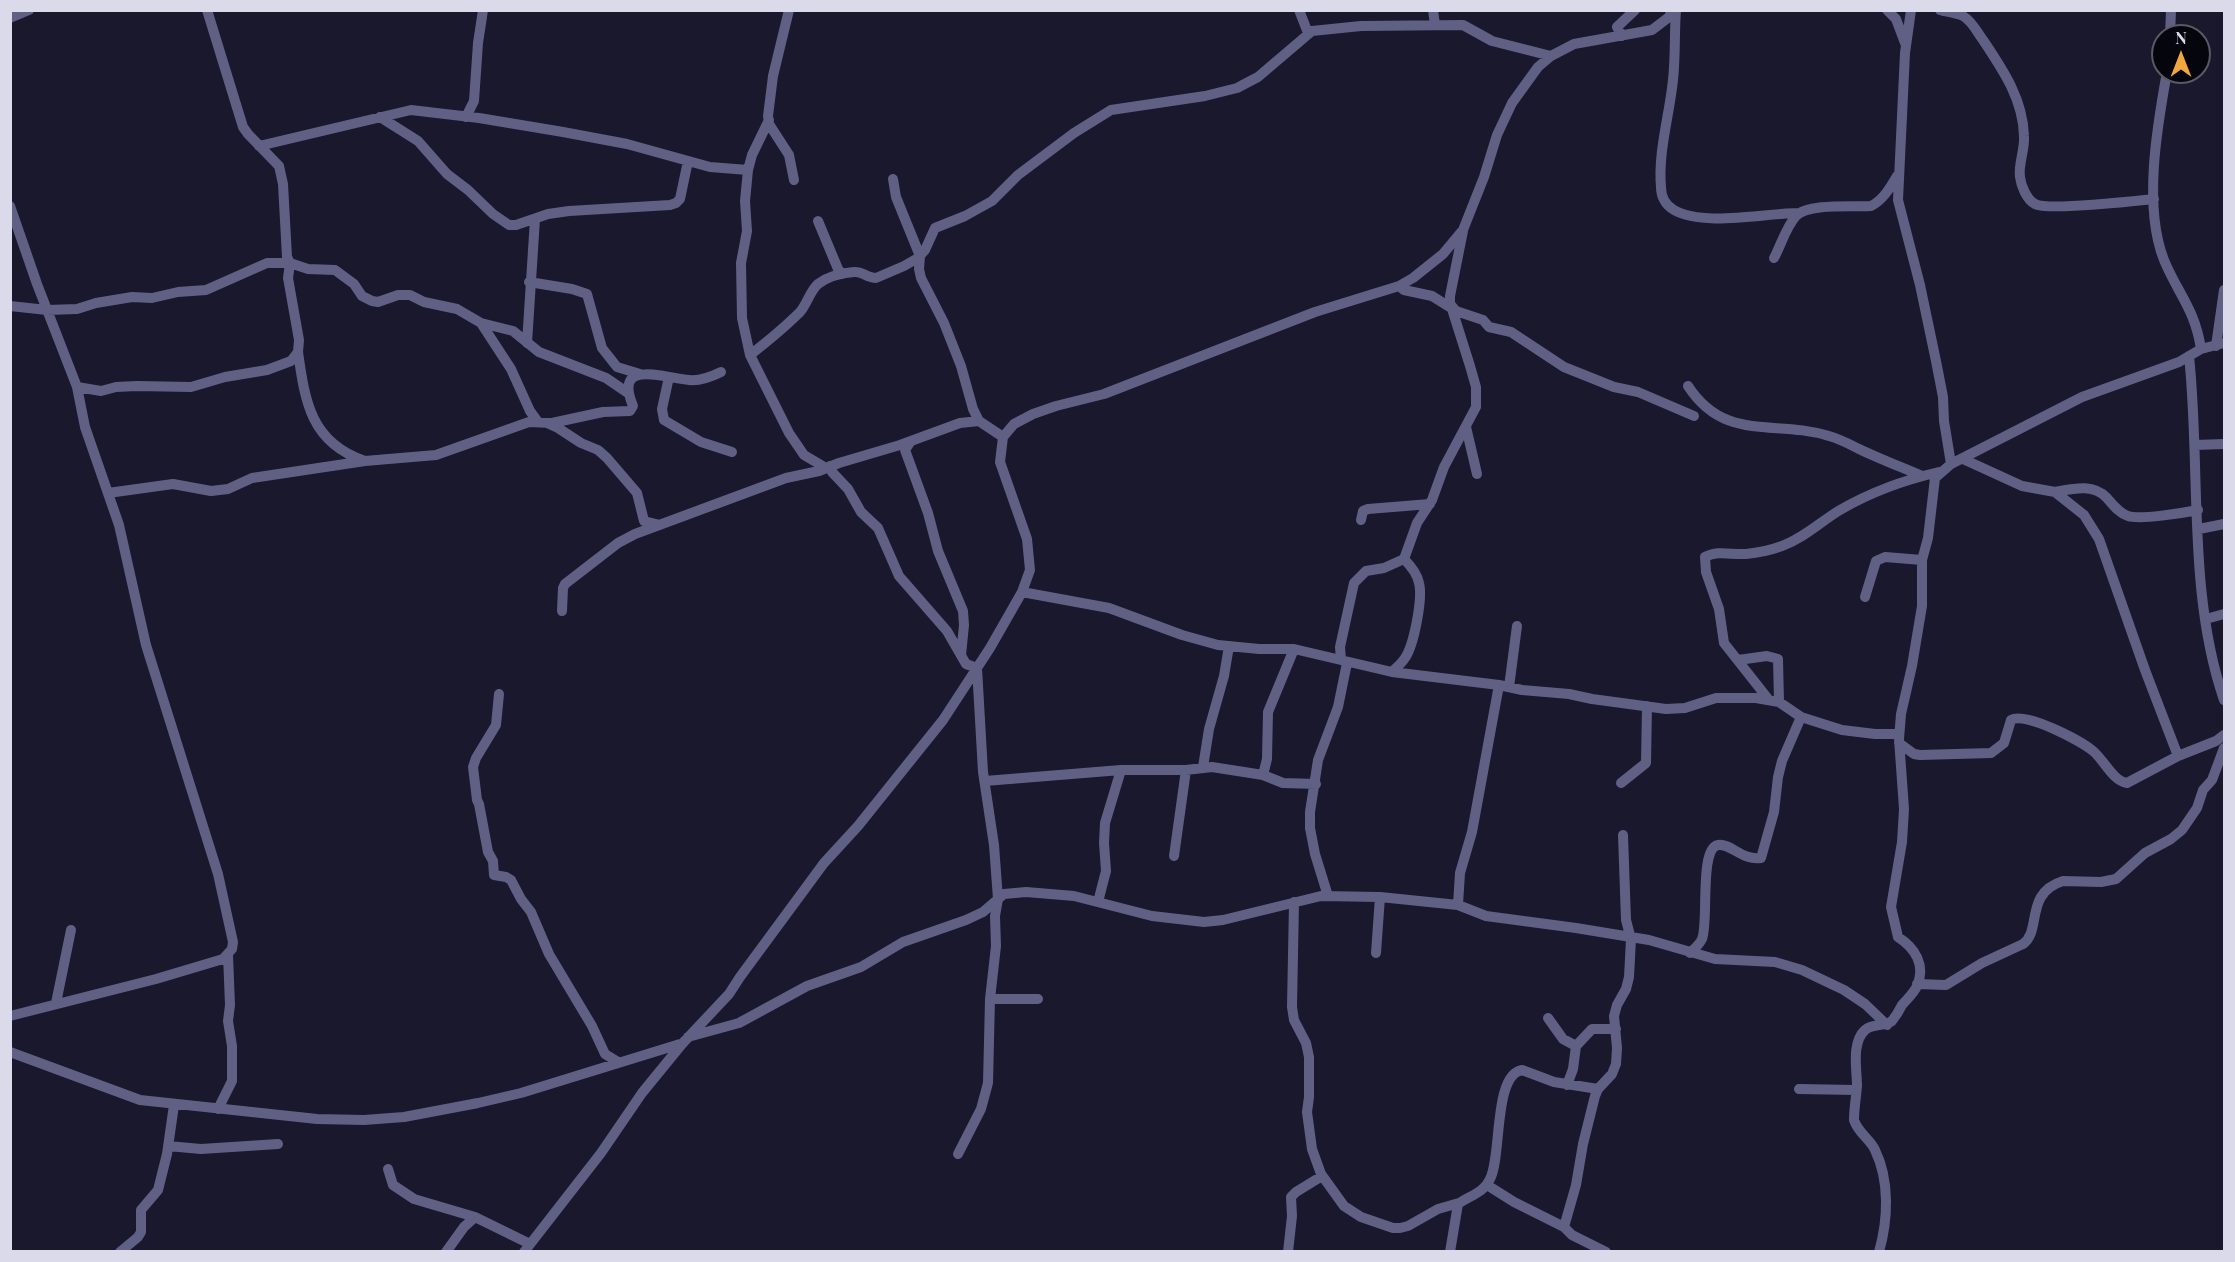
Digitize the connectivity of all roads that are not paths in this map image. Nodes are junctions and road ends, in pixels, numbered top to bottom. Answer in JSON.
{"nodes":[{"id":1,"x":29,"y":10,"type":"edge"},
{"id":2,"x":207,"y":10,"type":"edge"},
{"id":3,"x":483,"y":10,"type":"edge"},
{"id":4,"x":789,"y":10,"type":"edge"},
{"id":5,"x":1299,"y":10,"type":"edge"},
{"id":6,"x":1432,"y":10,"type":"edge"},
{"id":7,"x":1635,"y":10,"type":"edge"},
{"id":8,"x":1674,"y":10,"type":"edge"},
{"id":9,"x":1887,"y":10,"type":"edge"},
{"id":10,"x":1911,"y":10,"type":"edge"},
{"id":11,"x":1940,"y":10,"type":"edge"},
{"id":12,"x":10,"y":18,"type":"edge"},
{"id":13,"x":1435,"y":25,"type":"junction"},
{"id":14,"x":1308,"y":33,"type":"junction"},
{"id":15,"x":1622,"y":36,"type":"junction"},
{"id":16,"x":1906,"y":46,"type":"junction"},
{"id":17,"x":1551,"y":56,"type":"junction"},
{"id":18,"x":2165,"y":84,"type":"edge"},
{"id":19,"x":380,"y":117,"type":"junction"},
{"id":20,"x":466,"y":117,"type":"junction"},
{"id":21,"x":769,"y":120,"type":"junction"},
{"id":22,"x":259,"y":146,"type":"junction"},
{"id":23,"x":688,"y":161,"type":"junction"},
{"id":24,"x":748,"y":170,"type":"junction"},
{"id":25,"x":1898,"y":173,"type":"junction"},
{"id":26,"x":892,"y":179,"type":"dead end"},
{"id":27,"x":794,"y":180,"type":"dead end"},
{"id":28,"x":2154,"y":198,"type":"junction"},
{"id":29,"x":10,"y":206,"type":"edge"},
{"id":30,"x":1800,"y":213,"type":"junction"},
{"id":31,"x":535,"y":219,"type":"junction"},
{"id":32,"x":818,"y":221,"type":"dead end"},
{"id":33,"x":1463,"y":230,"type":"junction"},
{"id":34,"x":920,"y":256,"type":"junction"},
{"id":35,"x":1774,"y":258,"type":"dead end"},
{"id":36,"x":290,"y":263,"type":"junction"},
{"id":37,"x":842,"y":274,"type":"junction"},
{"id":38,"x":529,"y":282,"type":"junction"},
{"id":39,"x":1399,"y":286,"type":"junction"},
{"id":40,"x":2224,"y":290,"type":"edge"},
{"id":41,"x":10,"y":306,"type":"edge"},
{"id":42,"x":47,"y":310,"type":"junction"},
{"id":43,"x":1454,"y":310,"type":"junction"},
{"id":44,"x":481,"y":323,"type":"junction"},
{"id":45,"x":526,"y":343,"type":"junction"},
{"id":46,"x":2220,"y":344,"type":"edge"},
{"id":47,"x":2201,"y":349,"type":"junction"},
{"id":48,"x":298,"y":352,"type":"junction"},
{"id":49,"x":750,"y":355,"type":"junction"},
{"id":50,"x":2189,"y":356,"type":"junction"},
{"id":51,"x":721,"y":372,"type":"dead end"},
{"id":52,"x":635,"y":376,"type":"junction"},
{"id":53,"x":669,"y":377,"type":"junction"},
{"id":54,"x":606,"y":378,"type":"junction"},
{"id":55,"x":1688,"y":386,"type":"dead end"},
{"id":56,"x":77,"y":387,"type":"junction"},
{"id":57,"x":628,"y":393,"type":"junction"},
{"id":58,"x":1694,"y":417,"type":"dead end"},
{"id":59,"x":979,"y":422,"type":"junction"},
{"id":60,"x":542,"y":423,"type":"junction"},
{"id":61,"x":1466,"y":427,"type":"junction"},
{"id":62,"x":1003,"y":437,"type":"junction"},
{"id":63,"x":911,"y":441,"type":"junction"},
{"id":64,"x":2224,"y":444,"type":"edge"},
{"id":65,"x":2195,"y":445,"type":"junction"},
{"id":66,"x":732,"y":452,"type":"dead end"},
{"id":67,"x":1963,"y":459,"type":"junction"},
{"id":68,"x":365,"y":461,"type":"junction"},
{"id":69,"x":1951,"y":464,"type":"junction"},
{"id":70,"x":828,"y":467,"type":"junction"},
{"id":71,"x":1939,"y":472,"type":"junction"},
{"id":72,"x":1477,"y":474,"type":"dead end"},
{"id":73,"x":1922,"y":476,"type":"junction"},
{"id":74,"x":2055,"y":492,"type":"junction"},
{"id":75,"x":108,"y":493,"type":"junction"},
{"id":76,"x":1430,"y":504,"type":"junction"},
{"id":77,"x":2198,"y":510,"type":"junction"},
{"id":78,"x":1360,"y":520,"type":"dead end"},
{"id":79,"x":2224,"y":524,"type":"edge"},
{"id":80,"x":661,"y":525,"type":"junction"},
{"id":81,"x":2199,"y":529,"type":"junction"},
{"id":82,"x":1404,"y":559,"type":"junction"},
{"id":83,"x":1922,"y":560,"type":"junction"},
{"id":84,"x":1022,"y":592,"type":"junction"},
{"id":85,"x":1865,"y":597,"type":"dead end"},
{"id":86,"x":562,"y":611,"type":"dead end"},
{"id":87,"x":2224,"y":614,"type":"edge"},
{"id":88,"x":2206,"y":619,"type":"junction"},
{"id":89,"x":1517,"y":626,"type":"dead end"},
{"id":90,"x":1229,"y":646,"type":"junction"},
{"id":91,"x":1294,"y":649,"type":"junction"},
{"id":92,"x":961,"y":655,"type":"junction"},
{"id":93,"x":1738,"y":660,"type":"junction"},
{"id":94,"x":1344,"y":661,"type":"junction"},
{"id":95,"x":976,"y":668,"type":"junction"},
{"id":96,"x":1392,"y":672,"type":"junction"},
{"id":97,"x":1504,"y":686,"type":"junction"},
{"id":98,"x":499,"y":694,"type":"dead end"},
{"id":99,"x":2224,"y":700,"type":"edge"},
{"id":100,"x":1774,"y":701,"type":"junction"},
{"id":101,"x":1647,"y":706,"type":"junction"},
{"id":102,"x":1801,"y":717,"type":"junction"},
{"id":103,"x":2224,"y":735,"type":"edge"},
{"id":104,"x":1899,"y":740,"type":"junction"},
{"id":105,"x":2224,"y":748,"type":"edge"},
{"id":106,"x":2178,"y":756,"type":"junction"},
{"id":107,"x":1203,"y":767,"type":"junction"},
{"id":108,"x":1121,"y":770,"type":"junction"},
{"id":109,"x":1186,"y":770,"type":"junction"},
{"id":110,"x":1263,"y":775,"type":"junction"},
{"id":111,"x":985,"y":782,"type":"junction"},
{"id":112,"x":1621,"y":783,"type":"dead end"},
{"id":113,"x":1316,"y":784,"type":"junction"},
{"id":114,"x":1623,"y":835,"type":"dead end"},
{"id":115,"x":1174,"y":856,"type":"dead end"},
{"id":116,"x":1328,"y":896,"type":"junction"},
{"id":117,"x":1380,"y":897,"type":"junction"},
{"id":118,"x":998,"y":899,"type":"junction"},
{"id":119,"x":1098,"y":902,"type":"junction"},
{"id":120,"x":1294,"y":902,"type":"junction"},
{"id":121,"x":1458,"y":905,"type":"junction"},
{"id":122,"x":71,"y":930,"type":"dead end"},
{"id":123,"x":1630,"y":939,"type":"junction"},
{"id":124,"x":1376,"y":953,"type":"dead end"},
{"id":125,"x":1690,"y":953,"type":"junction"},
{"id":126,"x":228,"y":955,"type":"junction"},
{"id":127,"x":1917,"y":984,"type":"junction"},
{"id":128,"x":990,"y":999,"type":"junction"},
{"id":129,"x":1038,"y":999,"type":"dead end"},
{"id":130,"x":56,"y":1003,"type":"junction"},
{"id":131,"x":10,"y":1016,"type":"edge"},
{"id":132,"x":1548,"y":1018,"type":"dead end"},
{"id":133,"x":1887,"y":1025,"type":"junction"},
{"id":134,"x":1616,"y":1029,"type":"junction"},
{"id":135,"x":685,"y":1040,"type":"junction"},
{"id":136,"x":1576,"y":1046,"type":"junction"},
{"id":137,"x":10,"y":1052,"type":"edge"},
{"id":138,"x":618,"y":1062,"type":"junction"},
{"id":139,"x":1567,"y":1084,"type":"junction"},
{"id":140,"x":1598,"y":1089,"type":"junction"},
{"id":141,"x":1799,"y":1089,"type":"dead end"},
{"id":142,"x":1856,"y":1090,"type":"junction"},
{"id":143,"x":174,"y":1105,"type":"junction"},
{"id":144,"x":218,"y":1109,"type":"junction"},
{"id":145,"x":278,"y":1144,"type":"dead end"},
{"id":146,"x":168,"y":1146,"type":"junction"},
{"id":147,"x":958,"y":1154,"type":"dead end"},
{"id":148,"x":388,"y":1169,"type":"dead end"},
{"id":149,"x":1322,"y":1176,"type":"junction"},
{"id":150,"x":1487,"y":1185,"type":"junction"},
{"id":151,"x":1459,"y":1203,"type":"junction"},
{"id":152,"x":475,"y":1217,"type":"junction"},
{"id":153,"x":1564,"y":1227,"type":"junction"},
{"id":154,"x":527,"y":1248,"type":"edge"},
{"id":155,"x":120,"y":1251,"type":"edge"},
{"id":156,"x":446,"y":1251,"type":"edge"},
{"id":157,"x":1288,"y":1251,"type":"edge"},
{"id":158,"x":1450,"y":1251,"type":"edge"},
{"id":159,"x":1606,"y":1251,"type":"edge"},
{"id":160,"x":1879,"y":1251,"type":"edge"}],
"edges":[{"from":1,"to":12,"type":"street"},
{"from":2,"to":22,"type":"street"},
{"from":3,"to":20,"type":"street"},
{"from":4,"to":21,"type":"street"},
{"from":5,"to":14,"type":"street"},
{"from":6,"to":13,"type":"street"},
{"from":7,"to":15,"type":"street"},
{"from":8,"to":15,"type":"street"},
{"from":8,"to":30,"type":"street"},
{"from":9,"to":16,"type":"street"},
{"from":10,"to":16,"type":"street"},
{"from":11,"to":28,"type":"street"},
{"from":13,"to":14,"type":"street"},
{"from":13,"to":17,"type":"street"},
{"from":14,"to":34,"type":"street"},
{"from":15,"to":17,"type":"street"},
{"from":16,"to":25,"type":"street"},
{"from":17,"to":33,"type":"street"},
{"from":18,"to":28,"type":"street"},
{"from":19,"to":20,"type":"street"},
{"from":19,"to":22,"type":"street"},
{"from":19,"to":31,"type":"street"},
{"from":20,"to":23,"type":"street"},
{"from":21,"to":24,"type":"street"},
{"from":21,"to":27,"type":"street"},
{"from":22,"to":36,"type":"street"},
{"from":23,"to":24,"type":"street"},
{"from":23,"to":31,"type":"street"},
{"from":24,"to":49,"type":"street"},
{"from":25,"to":30,"type":"street"},
{"from":25,"to":69,"type":"street"},
{"from":26,"to":34,"type":"street"},
{"from":28,"to":47,"type":"street"},
{"from":29,"to":42,"type":"street"},
{"from":30,"to":35,"type":"street"},
{"from":31,"to":38,"type":"street"},
{"from":32,"to":37,"type":"street"},
{"from":33,"to":39,"type":"street"},
{"from":33,"to":43,"type":"street"},
{"from":34,"to":37,"type":"street"},
{"from":34,"to":59,"type":"street"},
{"from":36,"to":42,"type":"street"},
{"from":36,"to":44,"type":"street"},
{"from":36,"to":48,"type":"street"},
{"from":37,"to":49,"type":"street"},
{"from":38,"to":45,"type":"street"},
{"from":38,"to":52,"type":"street"},
{"from":39,"to":43,"type":"street"},
{"from":39,"to":62,"type":"street"},
{"from":40,"to":46,"type":"street"},
{"from":41,"to":42,"type":"street"},
{"from":42,"to":56,"type":"street"},
{"from":43,"to":58,"type":"street"},
{"from":43,"to":61,"type":"street"},
{"from":44,"to":45,"type":"street"},
{"from":44,"to":60,"type":"street"},
{"from":45,"to":54,"type":"street"},
{"from":46,"to":47,"type":"street"},
{"from":47,"to":50,"type":"street"},
{"from":48,"to":56,"type":"street"},
{"from":48,"to":68,"type":"street"},
{"from":49,"to":70,"type":"street"},
{"from":50,"to":65,"type":"street"},
{"from":50,"to":67,"type":"street"},
{"from":51,"to":53,"type":"street"},
{"from":52,"to":53,"type":"street"},
{"from":52,"to":54,"type":"street"},
{"from":52,"to":57,"type":"street"},
{"from":53,"to":66,"type":"street"},
{"from":54,"to":57,"type":"street"},
{"from":55,"to":73,"type":"street"},
{"from":56,"to":75,"type":"street"},
{"from":57,"to":60,"type":"street"},
{"from":59,"to":62,"type":"street"},
{"from":59,"to":63,"type":"street"},
{"from":60,"to":68,"type":"street"},
{"from":60,"to":80,"type":"street"},
{"from":61,"to":72,"type":"street"},
{"from":61,"to":76,"type":"street"},
{"from":62,"to":84,"type":"street"},
{"from":63,"to":70,"type":"street"},
{"from":63,"to":92,"type":"street"},
{"from":64,"to":65,"type":"street"},
{"from":65,"to":77,"type":"street"},
{"from":67,"to":69,"type":"street"},
{"from":67,"to":74,"type":"street"},
{"from":68,"to":75,"type":"street"},
{"from":69,"to":71,"type":"street"},
{"from":70,"to":80,"type":"street"},
{"from":70,"to":92,"type":"street"},
{"from":71,"to":73,"type":"street"},
{"from":71,"to":83,"type":"street"},
{"from":73,"to":93,"type":"street"},
{"from":74,"to":77,"type":"street"},
{"from":74,"to":106,"type":"street"},
{"from":75,"to":126,"type":"street"},
{"from":76,"to":78,"type":"street"},
{"from":76,"to":82,"type":"street"},
{"from":77,"to":81,"type":"street"},
{"from":79,"to":81,"type":"street"},
{"from":80,"to":86,"type":"street"},
{"from":81,"to":88,"type":"street"},
{"from":82,"to":94,"type":"street"},
{"from":82,"to":96,"type":"street"},
{"from":83,"to":85,"type":"street"},
{"from":83,"to":104,"type":"street"},
{"from":84,"to":90,"type":"street"},
{"from":84,"to":95,"type":"street"},
{"from":87,"to":88,"type":"street"},
{"from":88,"to":99,"type":"street"},
{"from":89,"to":97,"type":"street"},
{"from":90,"to":91,"type":"street"},
{"from":90,"to":107,"type":"street"},
{"from":91,"to":94,"type":"street"},
{"from":91,"to":110,"type":"street"},
{"from":92,"to":95,"type":"street"},
{"from":93,"to":100,"type":"street"},
{"from":93,"to":100,"type":"street"},
{"from":94,"to":96,"type":"street"},
{"from":94,"to":113,"type":"street"},
{"from":95,"to":111,"type":"street"},
{"from":95,"to":135,"type":"street"},
{"from":96,"to":97,"type":"street"},
{"from":97,"to":101,"type":"street"},
{"from":97,"to":121,"type":"street"},
{"from":98,"to":138,"type":"street"},
{"from":100,"to":101,"type":"street"},
{"from":100,"to":102,"type":"street"},
{"from":101,"to":112,"type":"street"},
{"from":102,"to":104,"type":"street"},
{"from":102,"to":125,"type":"street"},
{"from":103,"to":106,"type":"street"},
{"from":104,"to":106,"type":"street"},
{"from":104,"to":127,"type":"street"},
{"from":105,"to":127,"type":"street"},
{"from":107,"to":109,"type":"street"},
{"from":107,"to":110,"type":"street"},
{"from":108,"to":109,"type":"street"},
{"from":108,"to":111,"type":"street"},
{"from":108,"to":119,"type":"street"},
{"from":109,"to":115,"type":"street"},
{"from":110,"to":113,"type":"street"},
{"from":111,"to":118,"type":"street"},
{"from":113,"to":116,"type":"street"},
{"from":114,"to":123,"type":"street"},
{"from":116,"to":117,"type":"street"},
{"from":116,"to":120,"type":"street"},
{"from":117,"to":121,"type":"street"},
{"from":117,"to":124,"type":"street"},
{"from":118,"to":119,"type":"street"},
{"from":118,"to":128,"type":"street"},
{"from":118,"to":135,"type":"street"},
{"from":119,"to":120,"type":"street"},
{"from":120,"to":149,"type":"street"},
{"from":121,"to":123,"type":"street"},
{"from":122,"to":130,"type":"street"},
{"from":123,"to":125,"type":"street"},
{"from":123,"to":134,"type":"street"},
{"from":125,"to":133,"type":"street"},
{"from":126,"to":130,"type":"street"},
{"from":126,"to":144,"type":"street"},
{"from":127,"to":133,"type":"street"},
{"from":128,"to":129,"type":"street"},
{"from":128,"to":147,"type":"street"},
{"from":130,"to":131,"type":"street"},
{"from":132,"to":136,"type":"street"},
{"from":133,"to":142,"type":"street"},
{"from":134,"to":136,"type":"street"},
{"from":134,"to":140,"type":"street"},
{"from":135,"to":138,"type":"street"},
{"from":135,"to":154,"type":"street"},
{"from":136,"to":139,"type":"street"},
{"from":137,"to":143,"type":"street"},
{"from":138,"to":144,"type":"street"},
{"from":139,"to":140,"type":"street"},
{"from":139,"to":150,"type":"street"},
{"from":140,"to":153,"type":"street"},
{"from":141,"to":142,"type":"street"},
{"from":142,"to":160,"type":"street"},
{"from":143,"to":144,"type":"street"},
{"from":143,"to":146,"type":"street"},
{"from":145,"to":146,"type":"street"},
{"from":146,"to":155,"type":"street"},
{"from":148,"to":152,"type":"street"},
{"from":149,"to":151,"type":"street"},
{"from":149,"to":157,"type":"street"},
{"from":150,"to":151,"type":"street"},
{"from":150,"to":153,"type":"street"},
{"from":151,"to":158,"type":"street"},
{"from":152,"to":154,"type":"street"},
{"from":152,"to":156,"type":"street"},
{"from":153,"to":159,"type":"street"}]}
